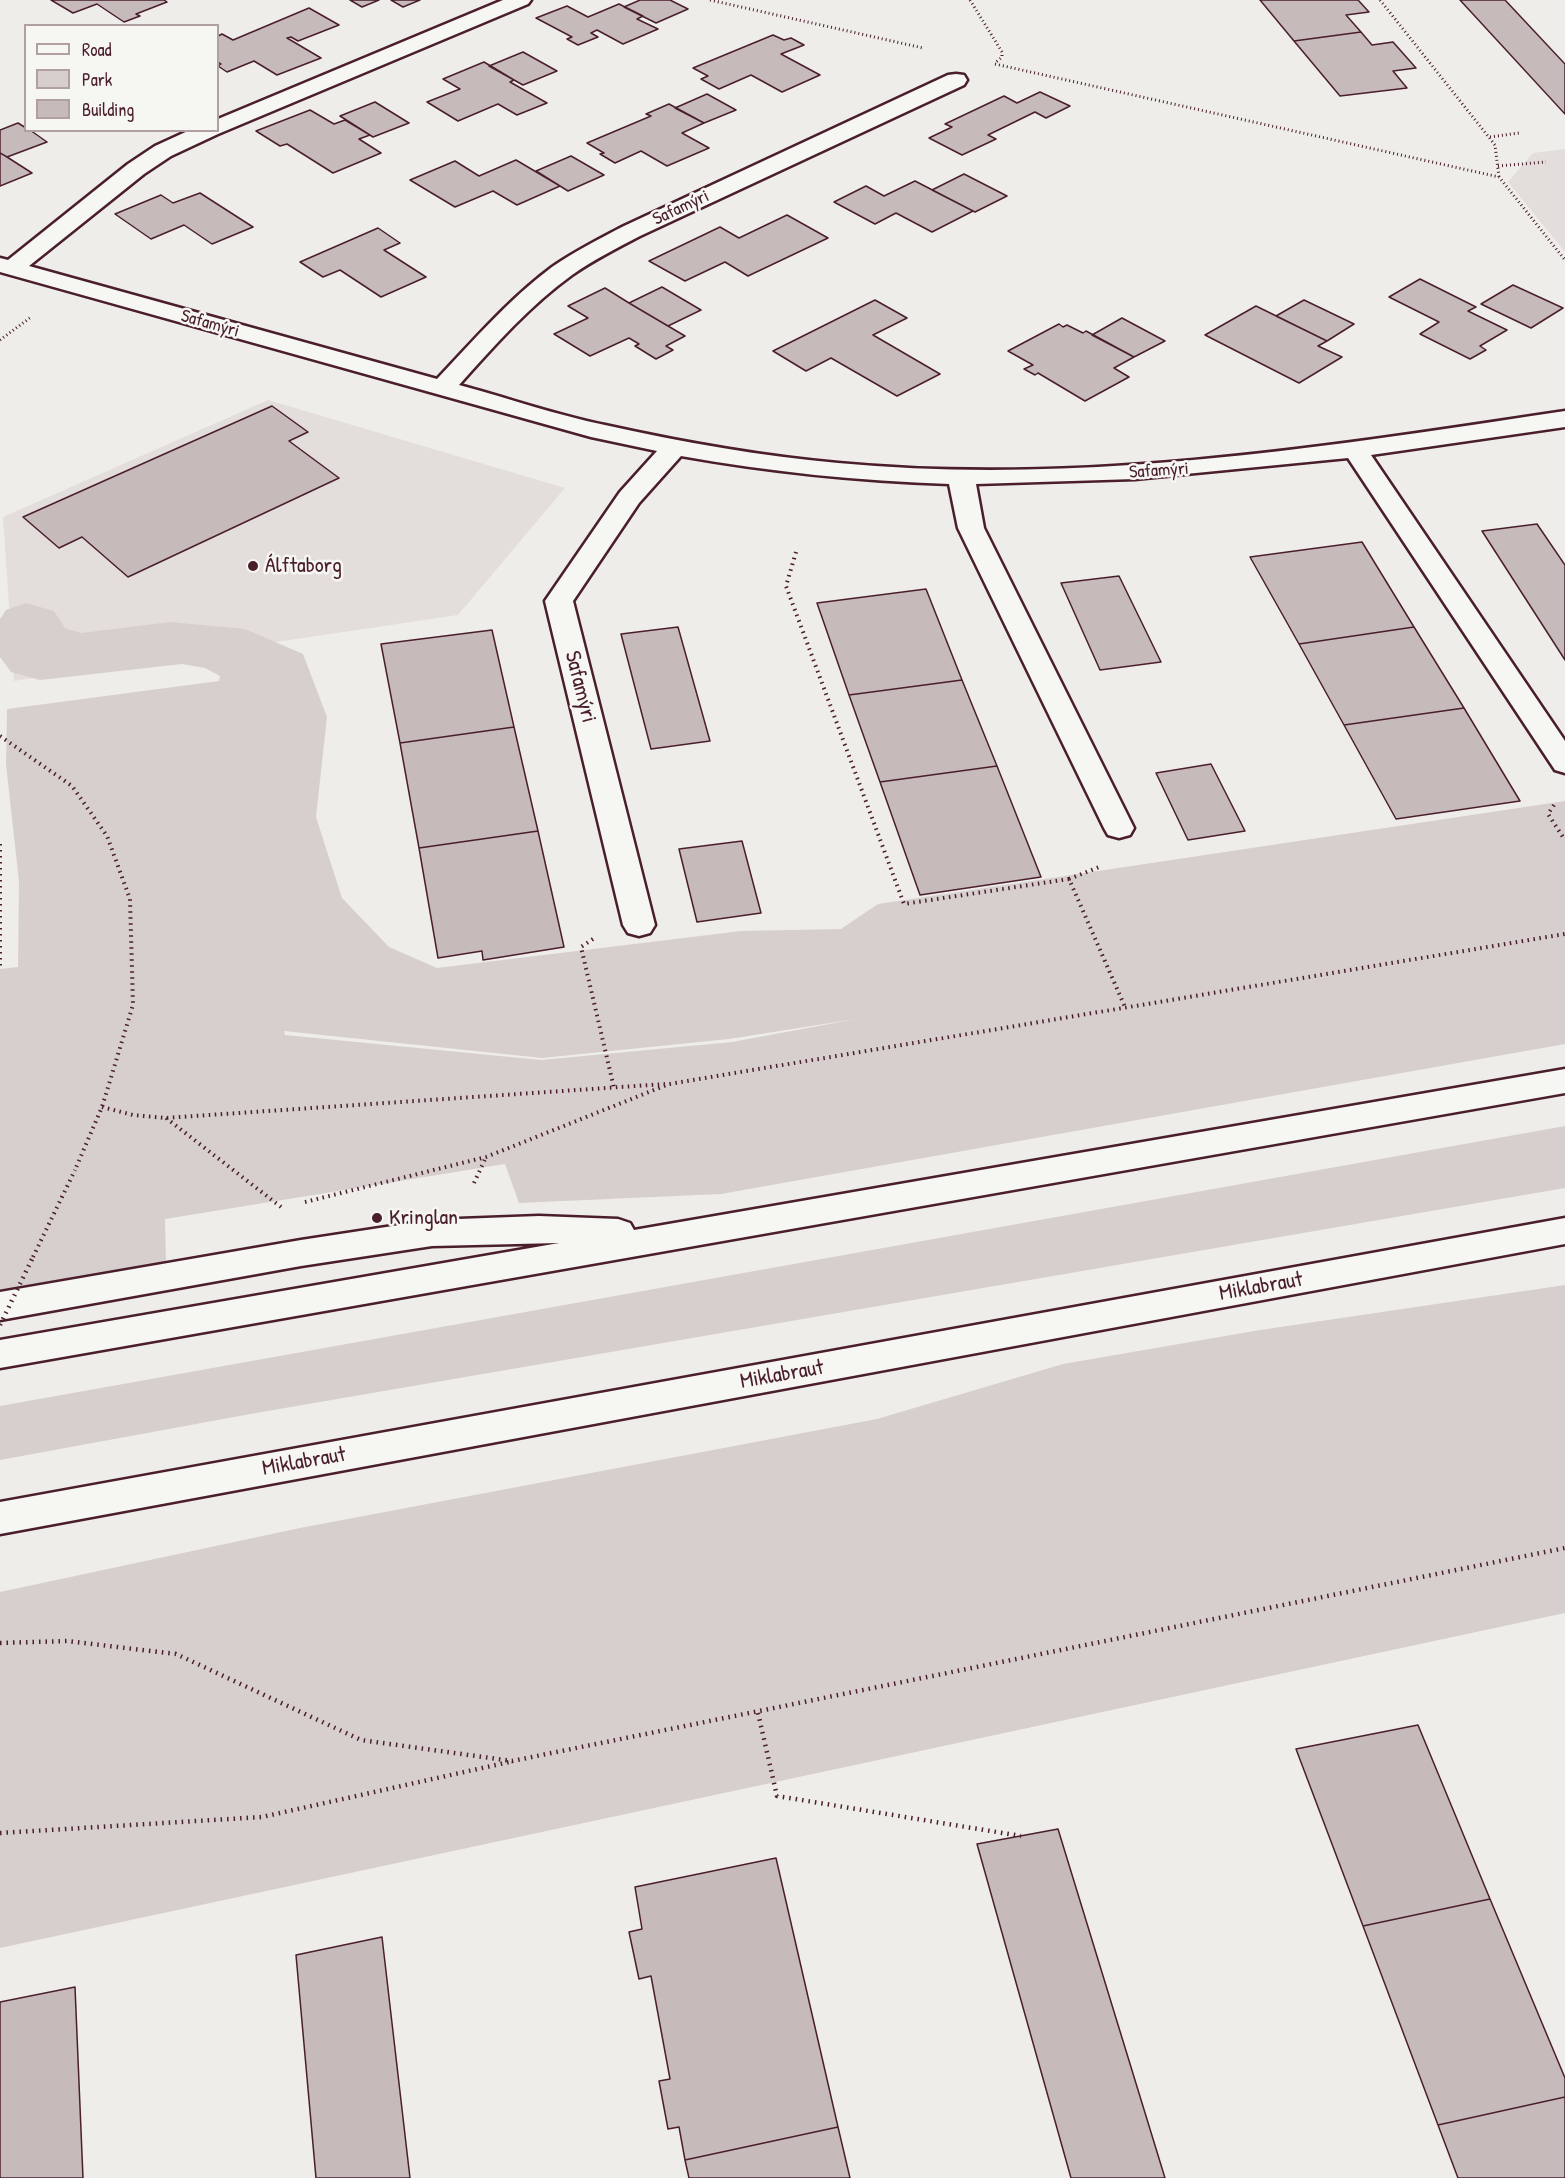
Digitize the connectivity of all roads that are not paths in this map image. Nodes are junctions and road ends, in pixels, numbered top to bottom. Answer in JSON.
{"nodes":[{"id":1,"x":521,"y":0,"type":"edge"},
{"id":2,"x":956,"y":80,"type":"dead end"},
{"id":3,"x":219,"y":127,"type":"edge"},
{"id":4,"x":205,"y":132,"type":"edge"},
{"id":5,"x":6,"y":267,"type":"edge"},
{"id":6,"x":442,"y":389,"type":"junction"},
{"id":7,"x":1565,"y":419,"type":"edge"},
{"id":8,"x":675,"y":447,"type":"junction"},
{"id":9,"x":1356,"y":451,"type":"junction"},
{"id":10,"x":961,"y":477,"type":"junction"},
{"id":11,"x":1565,"y":763,"type":"edge"},
{"id":12,"x":1119,"y":828,"type":"dead end"},
{"id":13,"x":637,"y":917,"type":"road end"},
{"id":14,"x":1565,"y":1081,"type":"edge"},
{"id":15,"x":1565,"y":1231,"type":"edge"},
{"id":16,"x":680,"y":1235,"type":"junction"},
{"id":17,"x":0,"y":1306,"type":"edge"},
{"id":18,"x":0,"y":1354,"type":"edge"},
{"id":19,"x":0,"y":1518,"type":"edge"}],
"edges":[{"from":1,"to":3,"type":"main road"},
{"from":2,"to":6,"type":"main road","name":"Safamýri"},
{"from":4,"to":5,"type":"main road","name":"Safamýri"},
{"from":5,"to":6,"type":"main road","name":"Safamýri"},
{"from":6,"to":8,"type":"main road","name":"Safamýri"},
{"from":7,"to":9,"type":"main road","name":"Safamýri"},
{"from":8,"to":10,"type":"main road","name":"Safamýri"},
{"from":8,"to":13,"type":"main road","name":"Safamýri"},
{"from":9,"to":10,"type":"main road","name":"Safamýri"},
{"from":9,"to":11,"type":"main road"},
{"from":10,"to":12,"type":"main road"},
{"from":14,"to":16,"type":"main road"},
{"from":15,"to":19,"type":"main road","name":"Miklabraut"},
{"from":16,"to":17,"type":"main road"},
{"from":16,"to":18,"type":"main road"}]}
